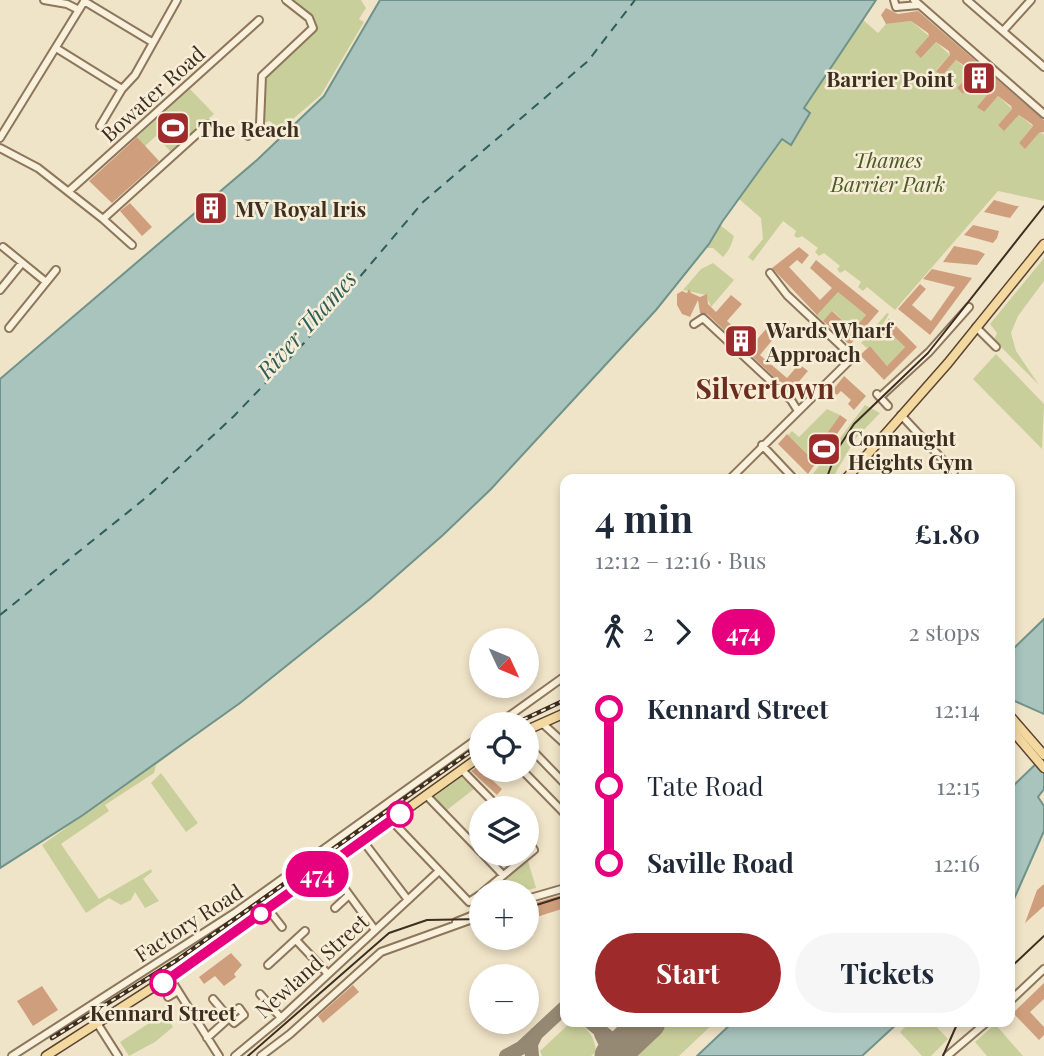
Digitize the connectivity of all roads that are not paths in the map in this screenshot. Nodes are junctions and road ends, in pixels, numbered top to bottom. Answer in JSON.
{"nodes":[{"id":1,"x":44,"y":0,"type":"edge"},
{"id":2,"x":85,"y":0,"type":"edge"},
{"id":3,"x":177,"y":0,"type":"edge"},
{"id":4,"x":286,"y":0,"type":"edge"},
{"id":5,"x":894,"y":0,"type":"edge"},
{"id":6,"x":967,"y":0,"type":"edge"},
{"id":7,"x":1031,"y":0,"type":"edge"},
{"id":8,"x":916,"y":2,"type":"edge"},
{"id":9,"x":79,"y":10,"type":"junction"},
{"id":10,"x":259,"y":20,"type":"dead end"},
{"id":11,"x":1003,"y":31,"type":"junction"},
{"id":12,"x":152,"y":42,"type":"junction"},
{"id":13,"x":56,"y":48,"type":"junction"},
{"id":14,"x":1044,"y":67,"type":"edge"},
{"id":15,"x":122,"y":89,"type":"junction"},
{"id":16,"x":1044,"y":114,"type":"edge"},
{"id":17,"x":208,"y":124,"type":"dead end"},
{"id":18,"x":100,"y":126,"type":"dead end"},
{"id":19,"x":248,"y":136,"type":"dead end"},
{"id":20,"x":0,"y":138,"type":"edge"},
{"id":21,"x":0,"y":148,"type":"edge"},
{"id":22,"x":69,"y":191,"type":"junction"},
{"id":23,"x":103,"y":219,"type":"junction"},
{"id":24,"x":1044,"y":244,"type":"edge"},
{"id":25,"x":132,"y":245,"type":"dead end"},
{"id":26,"x":3,"y":247,"type":"dead end"},
{"id":27,"x":22,"y":263,"type":"junction"},
{"id":28,"x":56,"y":270,"type":"dead end"},
{"id":29,"x":770,"y":273,"type":"dead end"},
{"id":30,"x":46,"y":282,"type":"junction"},
{"id":31,"x":0,"y":289,"type":"edge"},
{"id":32,"x":969,"y":307,"type":"dead end"},
{"id":33,"x":694,"y":324,"type":"dead end"},
{"id":34,"x":976,"y":327,"type":"junction"},
{"id":35,"x":9,"y":328,"type":"dead end"},
{"id":36,"x":996,"y":347,"type":"dead end"},
{"id":37,"x":888,"y":406,"type":"dead end"},
{"id":38,"x":798,"y":411,"type":"junction"},
{"id":39,"x":901,"y":415,"type":"junction"},
{"id":40,"x":762,"y":445,"type":"junction"},
{"id":41,"x":954,"y":471,"type":"dead end"},
{"id":42,"x":735,"y":474,"type":"edge"},
{"id":43,"x":789,"y":474,"type":"edge"},
{"id":44,"x":850,"y":474,"type":"edge"},
{"id":45,"x":560,"y":680,"type":"edge"},
{"id":46,"x":515,"y":712,"type":"edge"},
{"id":47,"x":560,"y":715,"type":"edge"},
{"id":48,"x":1015,"y":722,"type":"edge"},
{"id":49,"x":542,"y":723,"type":"junction"},
{"id":50,"x":539,"y":724,"type":"edge"},
{"id":51,"x":1015,"y":735,"type":"edge"},
{"id":52,"x":560,"y":739,"type":"edge"},
{"id":53,"x":469,"y":745,"type":"edge"},
{"id":54,"x":543,"y":749,"type":"dead end"},
{"id":55,"x":539,"y":753,"type":"edge"},
{"id":56,"x":1044,"y":755,"type":"edge"},
{"id":57,"x":539,"y":757,"type":"edge"},
{"id":58,"x":469,"y":764,"type":"edge"},
{"id":59,"x":1044,"y":768,"type":"edge"},
{"id":60,"x":462,"y":769,"type":"junction"},
{"id":61,"x":560,"y":779,"type":"edge"},
{"id":62,"x":534,"y":782,"type":"edge"},
{"id":63,"x":426,"y":795,"type":"junction"},
{"id":64,"x":488,"y":796,"type":"edge"},
{"id":65,"x":560,"y":809,"type":"edge"},
{"id":66,"x":391,"y":820,"type":"junction"},
{"id":67,"x":469,"y":840,"type":"edge"},
{"id":68,"x":363,"y":841,"type":"junction"},
{"id":69,"x":328,"y":866,"type":"junction"},
{"id":70,"x":494,"y":866,"type":"edge"},
{"id":71,"x":514,"y":866,"type":"edge"},
{"id":72,"x":439,"y":871,"type":"junction"},
{"id":73,"x":503,"y":875,"type":"junction"},
{"id":74,"x":497,"y":880,"type":"edge"},
{"id":75,"x":560,"y":889,"type":"edge"},
{"id":76,"x":349,"y":895,"type":"junction"},
{"id":77,"x":539,"y":896,"type":"edge"},
{"id":78,"x":408,"y":900,"type":"junction"},
{"id":79,"x":469,"y":902,"type":"edge"},
{"id":80,"x":335,"y":908,"type":"dead end"},
{"id":81,"x":268,"y":909,"type":"junction"},
{"id":82,"x":469,"y":919,"type":"edge"},
{"id":83,"x":282,"y":926,"type":"dead end"},
{"id":84,"x":375,"y":930,"type":"junction"},
{"id":85,"x":305,"y":931,"type":"dead end"},
{"id":86,"x":296,"y":940,"type":"junction"},
{"id":87,"x":268,"y":965,"type":"dead end"},
{"id":88,"x":1044,"y":969,"type":"edge"},
{"id":89,"x":328,"y":974,"type":"junction"},
{"id":90,"x":173,"y":983,"type":"dead end"},
{"id":91,"x":178,"y":991,"type":"junction"},
{"id":92,"x":260,"y":994,"type":"dead end"},
{"id":93,"x":1015,"y":996,"type":"edge"},
{"id":94,"x":168,"y":997,"type":"dead end"},
{"id":95,"x":213,"y":999,"type":"dead end"},
{"id":96,"x":281,"y":1018,"type":"junction"},
{"id":97,"x":97,"y":1023,"type":"junction"},
{"id":98,"x":981,"y":1027,"type":"edge"},
{"id":99,"x":207,"y":1038,"type":"junction"},
{"id":100,"x":12,"y":1056,"type":"edge"},
{"id":101,"x":46,"y":1056,"type":"edge"},
{"id":102,"x":118,"y":1056,"type":"edge"},
{"id":103,"x":219,"y":1056,"type":"edge"},
{"id":104,"x":235,"y":1056,"type":"edge"},
{"id":105,"x":261,"y":1056,"type":"edge"},
{"id":106,"x":947,"y":1056,"type":"edge"}],
"edges":[{"from":1,"to":9,"type":"street"},
{"from":2,"to":9,"type":"street"},
{"from":2,"to":12,"type":"street"},
{"from":3,"to":12,"type":"street"},
{"from":4,"to":19,"type":"street"},
{"from":5,"to":8,"type":"street"},
{"from":6,"to":11,"type":"street"},
{"from":7,"to":11,"type":"street"},
{"from":8,"to":16,"type":"street"},
{"from":9,"to":13,"type":"street"},
{"from":10,"to":22,"type":"street","name":"Bowater Road"},
{"from":11,"to":14,"type":"street"},
{"from":12,"to":15,"type":"street"},
{"from":13,"to":15,"type":"street"},
{"from":13,"to":20,"type":"street"},
{"from":15,"to":18,"type":"street"},
{"from":17,"to":23,"type":"street"},
{"from":21,"to":22,"type":"street"},
{"from":22,"to":23,"type":"street"},
{"from":23,"to":25,"type":"street"},
{"from":24,"to":34,"type":"main road"},
{"from":26,"to":27,"type":"street"},
{"from":27,"to":30,"type":"street"},
{"from":27,"to":31,"type":"street"},
{"from":28,"to":30,"type":"street"},
{"from":29,"to":38,"type":"street"},
{"from":30,"to":35,"type":"street"},
{"from":32,"to":37,"type":"street"},
{"from":33,"to":38,"type":"street"},
{"from":34,"to":36,"type":"street"},
{"from":34,"to":39,"type":"main road"},
{"from":38,"to":40,"type":"street"},
{"from":39,"to":41,"type":"street"},
{"from":39,"to":44,"type":"main road"},
{"from":40,"to":42,"type":"street"},
{"from":40,"to":43,"type":"street"},
{"from":45,"to":46,"type":"street"},
{"from":47,"to":49,"type":"main road"},
{"from":48,"to":56,"type":"main road"},
{"from":49,"to":50,"type":"main road"},
{"from":49,"to":52,"type":"street"},
{"from":51,"to":59,"type":"main road"},
{"from":53,"to":100,"type":"street","name":"Factory Road"},
{"from":54,"to":55,"type":"street"},
{"from":57,"to":61,"type":"street"},
{"from":58,"to":60,"type":"main road"},
{"from":60,"to":63,"type":"main road"},
{"from":60,"to":64,"type":"street"},
{"from":62,"to":65,"type":"street"},
{"from":63,"to":66,"type":"main road"},
{"from":63,"to":67,"type":"street"},
{"from":66,"to":68,"type":"main road"},
{"from":66,"to":72,"type":"street"},
{"from":68,"to":69,"type":"main road"},
{"from":68,"to":78,"type":"street"},
{"from":69,"to":76,"type":"street"},
{"from":69,"to":81,"type":"main road"},
{"from":70,"to":73,"type":"street"},
{"from":71,"to":73,"type":"street"},
{"from":72,"to":78,"type":"street","name":"Newland Street"},
{"from":72,"to":79,"type":"street"},
{"from":73,"to":74,"type":"street"},
{"from":75,"to":77,"type":"street"},
{"from":76,"to":80,"type":"street"},
{"from":76,"to":84,"type":"street"},
{"from":78,"to":84,"type":"street","name":"Newland Street"},
{"from":81,"to":83,"type":"street"},
{"from":81,"to":97,"type":"main road"},
{"from":82,"to":105,"type":"street"},
{"from":84,"to":89,"type":"street","name":"Newland Street"},
{"from":85,"to":86,"type":"street"},
{"from":86,"to":87,"type":"street"},
{"from":86,"to":89,"type":"street"},
{"from":88,"to":93,"type":"street"},
{"from":89,"to":96,"type":"street","name":"Newland Street"},
{"from":90,"to":91,"type":"street"},
{"from":91,"to":94,"type":"street"},
{"from":91,"to":99,"type":"street"},
{"from":92,"to":96,"type":"street"},
{"from":95,"to":99,"type":"street"},
{"from":96,"to":104,"type":"street","name":"Newland Street"},
{"from":97,"to":101,"type":"main road"},
{"from":97,"to":102,"type":"street"},
{"from":98,"to":106,"type":"street"},
{"from":99,"to":103,"type":"street"}]}
